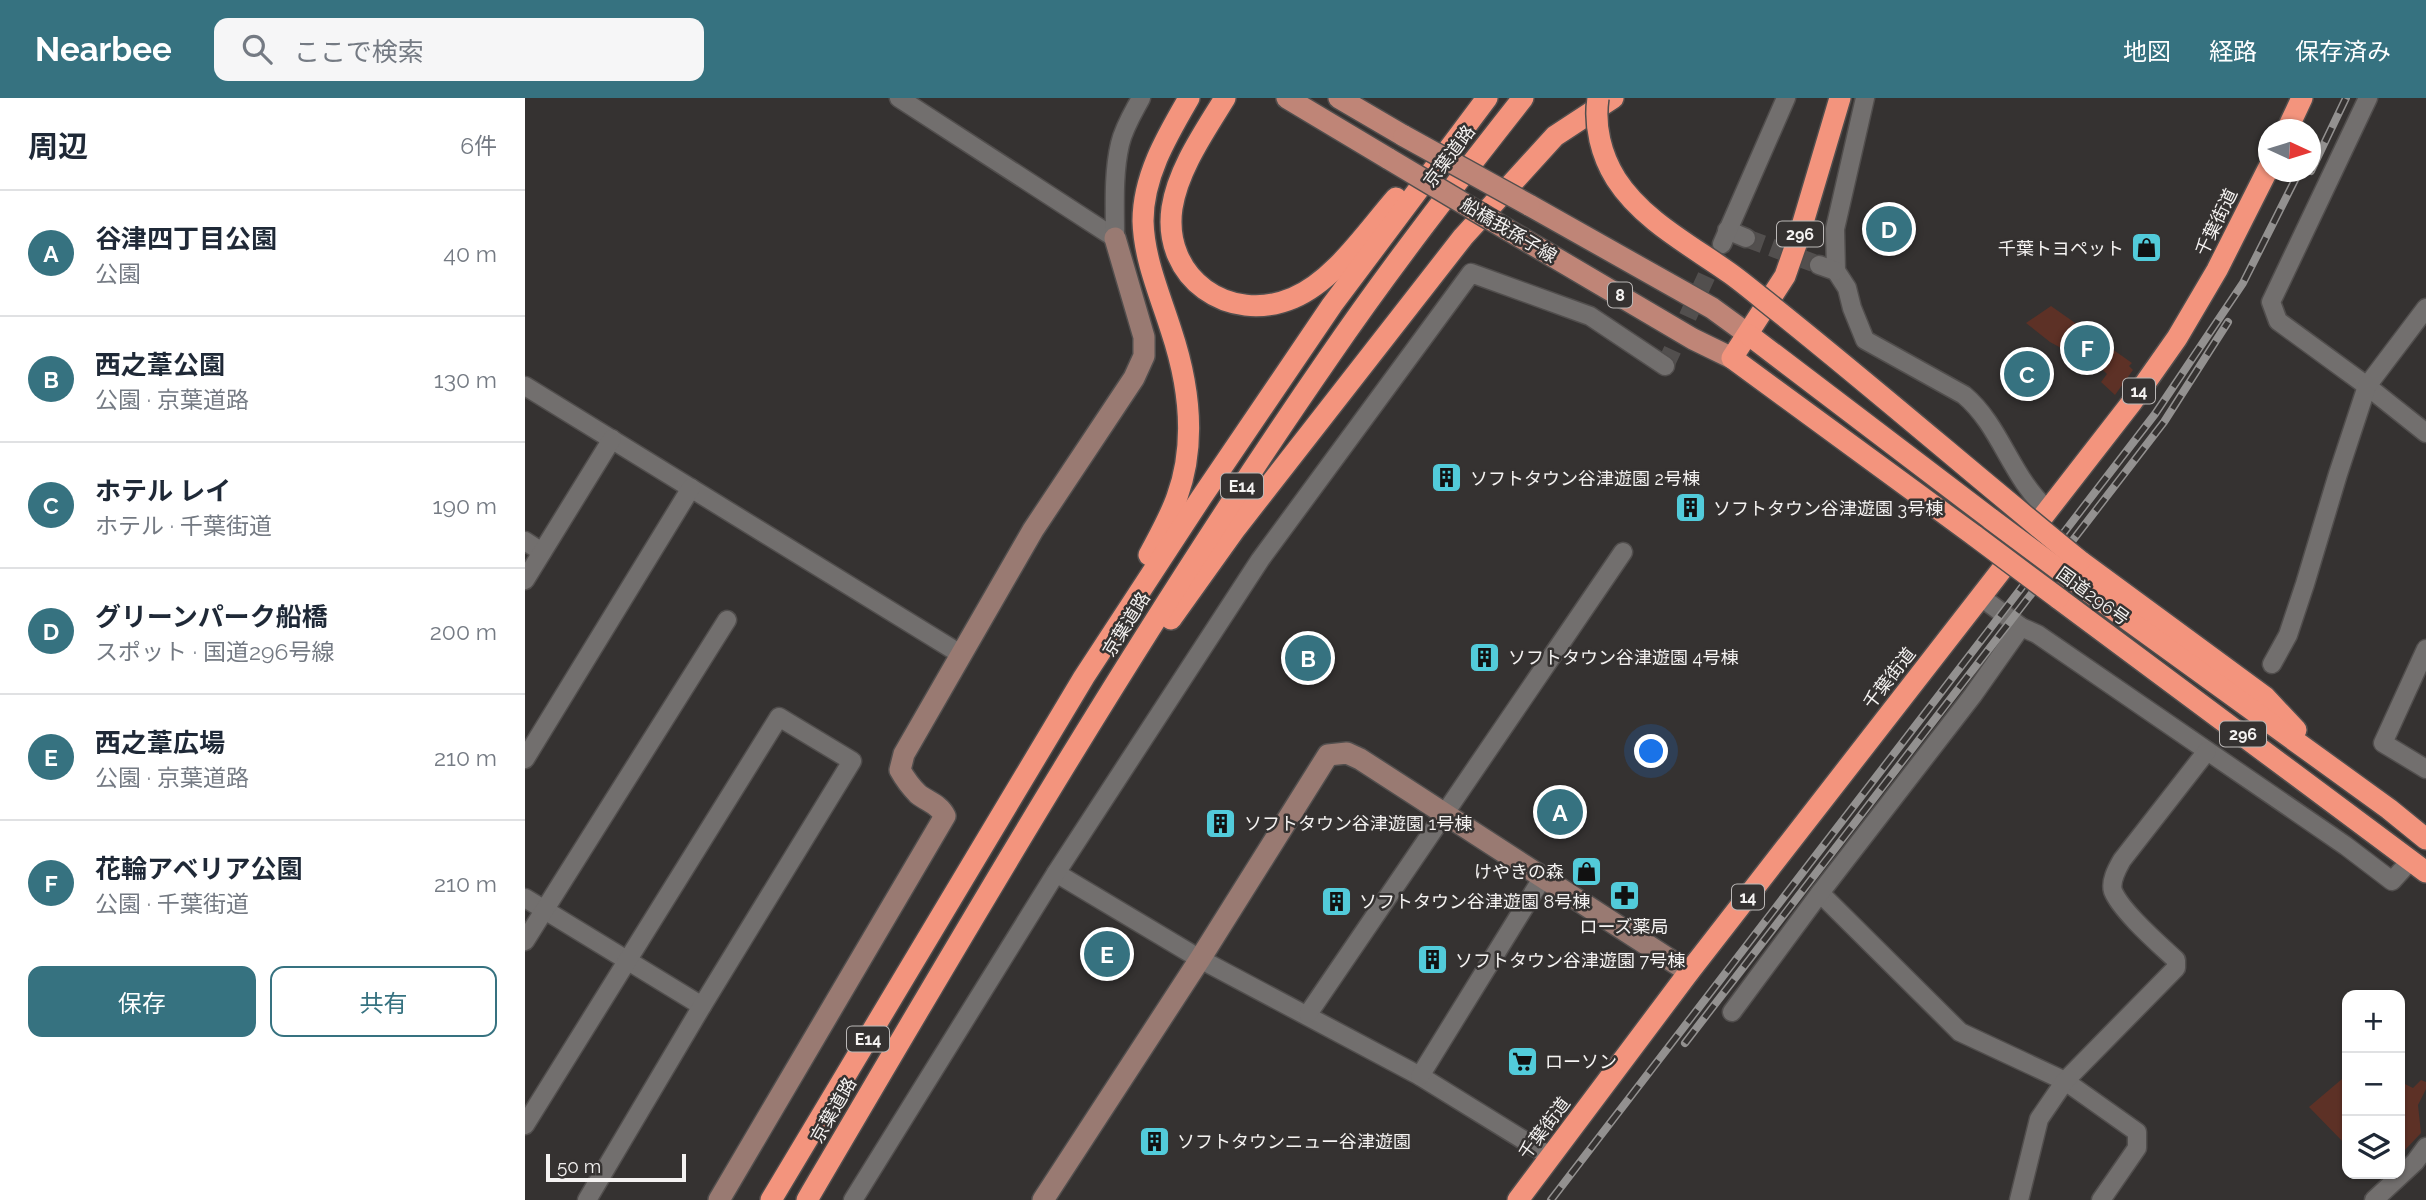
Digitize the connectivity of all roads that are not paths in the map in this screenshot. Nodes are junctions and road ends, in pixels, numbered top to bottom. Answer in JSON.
{"nodes":[{"id":1,"x":899,"y":98,"type":"edge"},
{"id":2,"x":1141,"y":98,"type":"edge"},
{"id":3,"x":1189,"y":98,"type":"edge"},
{"id":4,"x":1225,"y":98,"type":"edge"},
{"id":5,"x":1287,"y":98,"type":"edge"},
{"id":6,"x":1339,"y":98,"type":"edge"},
{"id":7,"x":1481,"y":98,"type":"edge"},
{"id":8,"x":1487,"y":98,"type":"edge"},
{"id":9,"x":1523,"y":98,"type":"edge"},
{"id":10,"x":1598,"y":98,"type":"edge"},
{"id":11,"x":1613,"y":98,"type":"edge"},
{"id":12,"x":1786,"y":98,"type":"edge"},
{"id":13,"x":1840,"y":98,"type":"edge"},
{"id":14,"x":1865,"y":98,"type":"edge"},
{"id":15,"x":2302,"y":98,"type":"edge"},
{"id":16,"x":2368,"y":98,"type":"edge"},
{"id":17,"x":2292,"y":119,"type":"edge"},
{"id":18,"x":2261,"y":182,"type":"edge"},
{"id":19,"x":1115,"y":238,"type":"junction"},
{"id":20,"x":1746,"y":238,"type":"tunnel mouth"},
{"id":21,"x":2426,"y":308,"type":"edge"},
{"id":22,"x":1749,"y":335,"type":"junction"},
{"id":23,"x":1732,"y":358,"type":"junction"},
{"id":24,"x":1665,"y":366,"type":"dead end"},
{"id":25,"x":525,"y":386,"type":"edge"},
{"id":26,"x":2367,"y":386,"type":"junction"},
{"id":27,"x":2426,"y":433,"type":"edge"},
{"id":28,"x":612,"y":439,"type":"junction"},
{"id":29,"x":691,"y":488,"type":"junction"},
{"id":30,"x":2048,"y":510,"type":"junction"},
{"id":31,"x":525,"y":541,"type":"edge"},
{"id":32,"x":542,"y":552,"type":"junction"},
{"id":33,"x":1623,"y":552,"type":"dead end"},
{"id":34,"x":2075,"y":570,"type":"junction"},
{"id":35,"x":525,"y":580,"type":"edge"},
{"id":36,"x":1981,"y":597,"type":"junction"},
{"id":37,"x":727,"y":620,"type":"dead end"},
{"id":38,"x":2021,"y":627,"type":"junction"},
{"id":39,"x":2426,"y":649,"type":"edge"},
{"id":40,"x":962,"y":655,"type":"junction"},
{"id":41,"x":2272,"y":664,"type":"dead end"},
{"id":42,"x":1084,"y":677,"type":"junction"},
{"id":43,"x":1081,"y":737,"type":"junction"},
{"id":44,"x":2207,"y":751,"type":"junction"},
{"id":45,"x":525,"y":759,"type":"edge"},
{"id":46,"x":2426,"y":769,"type":"edge"},
{"id":47,"x":1445,"y":813,"type":"junction"},
{"id":48,"x":2426,"y":839,"type":"edge"},
{"id":49,"x":2418,"y":866,"type":"edge"},
{"id":50,"x":1056,"y":873,"type":"junction"},
{"id":51,"x":1543,"y":877,"type":"junction"},
{"id":52,"x":1820,"y":892,"type":"junction"},
{"id":53,"x":525,"y":898,"type":"edge"},
{"id":54,"x":544,"y":909,"type":"junction"},
{"id":55,"x":525,"y":941,"type":"edge"},
{"id":56,"x":1200,"y":959,"type":"junction"},
{"id":57,"x":627,"y":960,"type":"junction"},
{"id":58,"x":1689,"y":972,"type":"junction"},
{"id":59,"x":702,"y":1006,"type":"junction"},
{"id":60,"x":1732,"y":1012,"type":"dead end"},
{"id":61,"x":1308,"y":1014,"type":"junction"},
{"id":62,"x":1420,"y":1076,"type":"junction"},
{"id":63,"x":2065,"y":1081,"type":"junction"},
{"id":64,"x":525,"y":1125,"type":"edge"},
{"id":65,"x":2426,"y":1147,"type":"edge"},
{"id":66,"x":1551,"y":1157,"type":"junction"},
{"id":67,"x":725,"y":1198,"type":"edge"},
{"id":68,"x":587,"y":1200,"type":"edge"},
{"id":69,"x":771,"y":1200,"type":"edge"},
{"id":70,"x":807,"y":1200,"type":"edge"},
{"id":71,"x":853,"y":1200,"type":"edge"},
{"id":72,"x":1044,"y":1200,"type":"edge"},
{"id":73,"x":1518,"y":1200,"type":"edge"},
{"id":74,"x":2019,"y":1200,"type":"edge"},
{"id":75,"x":2101,"y":1200,"type":"edge"},
{"id":76,"x":2374,"y":1200,"type":"edge"}],
"edges":[{"from":1,"to":19,"type":"street"},
{"from":2,"to":19,"type":"street"},
{"from":3,"to":42,"type":"highway"},
{"from":4,"to":7,"type":"highway","bridge":true},
{"from":5,"to":23,"type":"main road","name":"船橋我孫子線","number":"8","bridge":true},
{"from":6,"to":22,"type":"main road","name":"船橋我孫子線","number":"8","bridge":true},
{"from":8,"to":42,"type":"highway","name":"京葉道路","number":"E14","bridge":true},
{"from":9,"to":43,"type":"highway","name":"京葉道路","number":"E14","bridge":true},
{"from":10,"to":34,"type":"highway","bridge":true},
{"from":11,"to":43,"type":"highway"},
{"from":12,"to":20,"type":"street"},
{"from":13,"to":22,"type":"highway","number":"296"},
{"from":14,"to":30,"type":"street"},
{"from":15,"to":17,"type":"highway"},
{"from":16,"to":26,"type":"street"},
{"from":18,"to":30,"type":"highway","name":"千葉街道","number":"14"},
{"from":19,"to":40,"type":"street"},
{"from":21,"to":26,"type":"street"},
{"from":22,"to":23,"type":"highway","number":"296"},
{"from":22,"to":34,"type":"highway","name":"国道296号","number":"296","bridge":true},
{"from":23,"to":49,"type":"highway","name":"国道296号","number":"296","bridge":true},
{"from":24,"to":50,"type":"street"},
{"from":25,"to":28,"type":"street"},
{"from":26,"to":27,"type":"street"},
{"from":26,"to":41,"type":"street"},
{"from":28,"to":29,"type":"street"},
{"from":28,"to":32,"type":"street"},
{"from":29,"to":40,"type":"street"},
{"from":29,"to":45,"type":"street"},
{"from":30,"to":36,"type":"highway","name":"千葉街道","number":"14"},
{"from":31,"to":32,"type":"street"},
{"from":32,"to":35,"type":"street"},
{"from":33,"to":47,"type":"street"},
{"from":34,"to":48,"type":"highway","name":"国道296号","number":"296"},
{"from":36,"to":38,"type":"street"},
{"from":36,"to":58,"type":"highway","name":"千葉街道","number":"14"},
{"from":37,"to":54,"type":"street"},
{"from":38,"to":44,"type":"street"},
{"from":38,"to":52,"type":"street"},
{"from":39,"to":46,"type":"street"},
{"from":40,"to":67,"type":"street"},
{"from":42,"to":69,"type":"highway","name":"京葉道路","number":"E14"},
{"from":43,"to":70,"type":"highway","name":"京葉道路","number":"E14"},
{"from":44,"to":49,"type":"street"},
{"from":44,"to":63,"type":"street"},
{"from":47,"to":51,"type":"street"},
{"from":47,"to":56,"type":"street"},
{"from":47,"to":61,"type":"street"},
{"from":50,"to":56,"type":"street"},
{"from":50,"to":71,"type":"street"},
{"from":51,"to":58,"type":"street"},
{"from":51,"to":62,"type":"street"},
{"from":52,"to":60,"type":"street"},
{"from":52,"to":63,"type":"street"},
{"from":53,"to":54,"type":"street"},
{"from":54,"to":55,"type":"street"},
{"from":54,"to":57,"type":"street"},
{"from":56,"to":61,"type":"street"},
{"from":56,"to":72,"type":"street"},
{"from":57,"to":59,"type":"street"},
{"from":57,"to":59,"type":"street"},
{"from":57,"to":64,"type":"street"},
{"from":58,"to":66,"type":"highway","name":"千葉街道","number":"14"},
{"from":59,"to":68,"type":"street"},
{"from":61,"to":62,"type":"street"},
{"from":62,"to":66,"type":"street"},
{"from":63,"to":74,"type":"street"},
{"from":63,"to":75,"type":"street"},
{"from":65,"to":76,"type":"street"},
{"from":66,"to":73,"type":"highway","name":"千葉街道","number":"14"}]}
